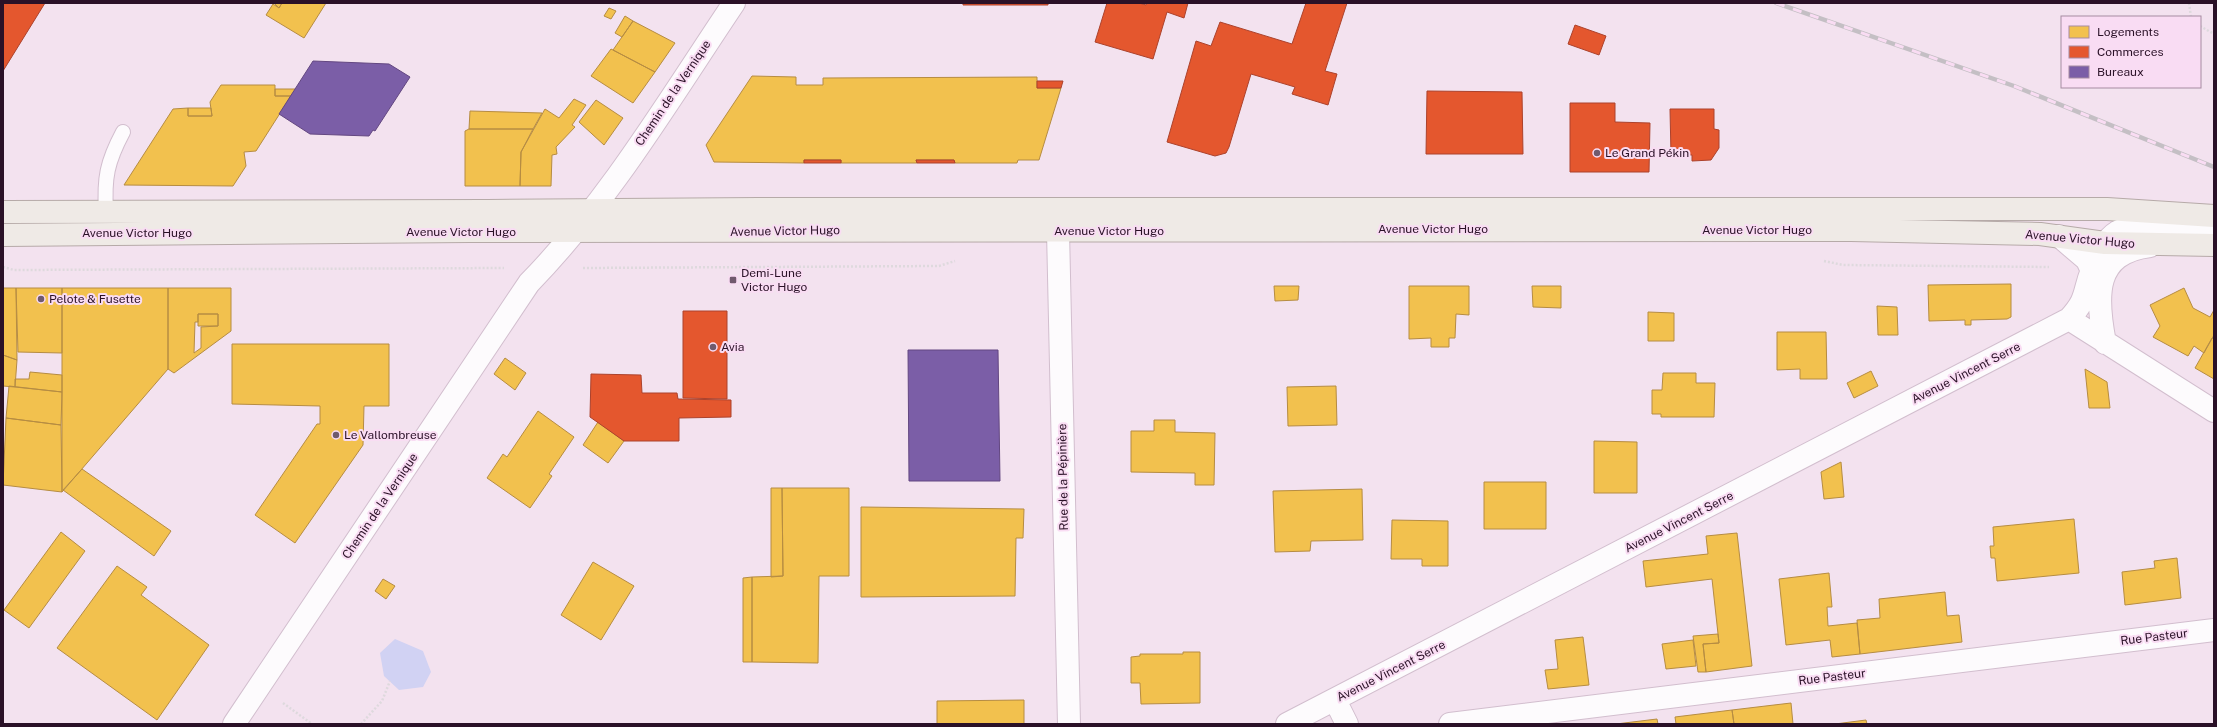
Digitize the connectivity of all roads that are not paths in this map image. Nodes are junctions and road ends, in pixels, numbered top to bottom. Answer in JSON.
{"nodes":[{"id":1,"x":734,"y":3,"type":"edge"},
{"id":2,"x":123,"y":132,"type":"dead end"},
{"id":3,"x":591,"y":210,"type":"junction"},
{"id":4,"x":106,"y":211,"type":"junction"},
{"id":5,"x":3,"y":212,"type":"edge"},
{"id":6,"x":2214,"y":216,"type":"edge"},
{"id":7,"x":2214,"y":225,"type":"edge"},
{"id":8,"x":1058,"y":231,"type":"junction"},
{"id":9,"x":573,"y":232,"type":"junction"},
{"id":10,"x":3,"y":235,"type":"edge"},
{"id":11,"x":2059,"y":236,"type":"junction"},
{"id":12,"x":2105,"y":243,"type":"junction"},
{"id":13,"x":2160,"y":244,"type":"junction"},
{"id":14,"x":2214,"y":245,"type":"edge"},
{"id":15,"x":2092,"y":270,"type":"junction"},
{"id":16,"x":2070,"y":319,"type":"junction"},
{"id":17,"x":2105,"y":343,"type":"junction"},
{"id":18,"x":2214,"y":411,"type":"edge"},
{"id":19,"x":2214,"y":630,"type":"edge"},
{"id":20,"x":1335,"y":700,"type":"junction"},
{"id":21,"x":234,"y":724,"type":"edge"},
{"id":22,"x":1069,"y":724,"type":"edge"},
{"id":23,"x":1287,"y":724,"type":"edge"},
{"id":24,"x":1347,"y":724,"type":"edge"},
{"id":25,"x":1450,"y":724,"type":"edge"}],
"edges":[{"from":1,"to":3,"type":"street","name":"Chemin de la Vernique"},
{"from":2,"to":4,"type":"lane"},
{"from":3,"to":4,"type":"main road","name":"Avenue Victor Hugo"},
{"from":3,"to":6,"type":"main road","name":"Avenue Victor Hugo"},
{"from":3,"to":9,"type":"street","name":"Chemin de la Vernique"},
{"from":4,"to":5,"type":"main road","name":"Avenue Victor Hugo"},
{"from":7,"to":12,"type":"street"},
{"from":8,"to":9,"type":"main road","name":"Avenue Victor Hugo"},
{"from":8,"to":11,"type":"main road","name":"Avenue Victor Hugo"},
{"from":8,"to":22,"type":"street","name":"Rue de la Pépinière"},
{"from":9,"to":10,"type":"main road","name":"Avenue Victor Hugo"},
{"from":9,"to":21,"type":"street","name":"Chemin de la Vernique"},
{"from":11,"to":12,"type":"main road","name":"Avenue Victor Hugo"},
{"from":11,"to":15,"type":"street"},
{"from":12,"to":13,"type":"main road","name":"Avenue Victor Hugo"},
{"from":12,"to":15,"type":"street"},
{"from":13,"to":14,"type":"main road","name":"Avenue Victor Hugo"},
{"from":13,"to":17,"type":"street"},
{"from":15,"to":16,"type":"street"},
{"from":16,"to":17,"type":"street"},
{"from":16,"to":20,"type":"street","name":"Avenue Vincent Serre"},
{"from":17,"to":18,"type":"street"},
{"from":19,"to":25,"type":"street","name":"Rue Pasteur"},
{"from":20,"to":23,"type":"street","name":"Avenue Vincent Serre"},
{"from":20,"to":24,"type":"street"}]}
